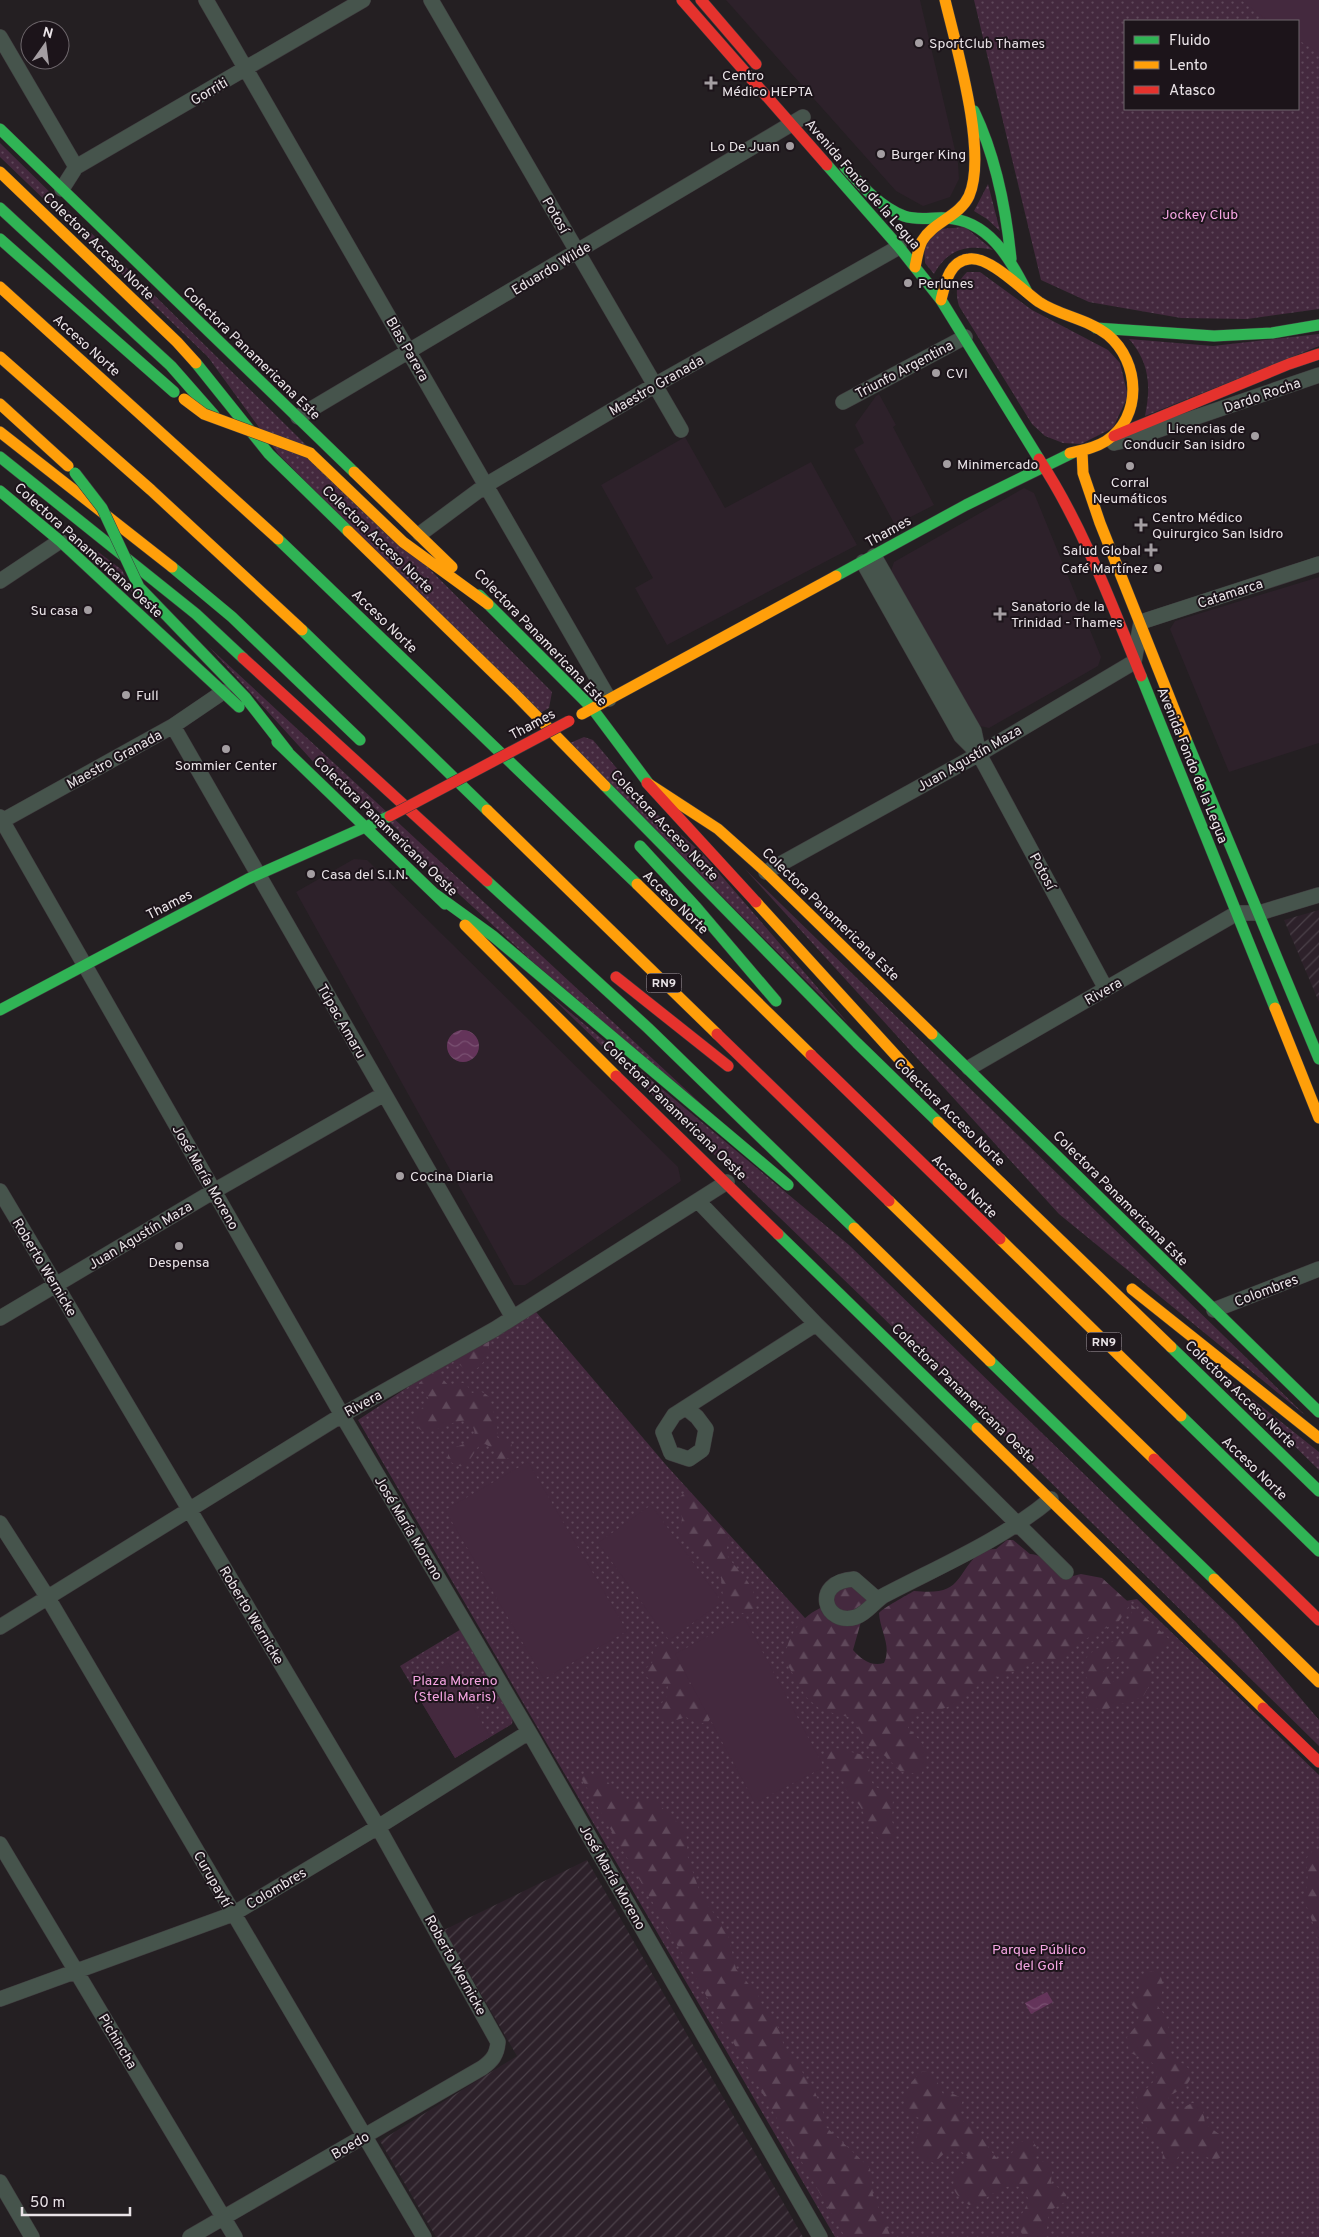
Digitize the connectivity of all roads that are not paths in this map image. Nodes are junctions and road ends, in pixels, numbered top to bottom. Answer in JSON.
{"nodes":[{"id":1,"x":206,"y":0,"type":"edge"},
{"id":2,"x":363,"y":0,"type":"edge"},
{"id":3,"x":431,"y":0,"type":"edge"},
{"id":4,"x":682,"y":0,"type":"edge"},
{"id":5,"x":701,"y":0,"type":"edge"},
{"id":6,"x":944,"y":0,"type":"edge"},
{"id":7,"x":0,"y":38,"type":"edge"},
{"id":8,"x":762,"y":70,"type":"dead end"},
{"id":9,"x":244,"y":71,"type":"junction"},
{"id":10,"x":969,"y":103,"type":"junction"},
{"id":11,"x":800,"y":119,"type":"junction"},
{"id":12,"x":0,"y":129,"type":"edge"},
{"id":13,"x":834,"y":154,"type":"dead end"},
{"id":14,"x":76,"y":167,"type":"junction"},
{"id":15,"x":0,"y":172,"type":"edge"},
{"id":16,"x":62,"y":189,"type":"junction"},
{"id":17,"x":0,"y":208,"type":"edge"},
{"id":18,"x":946,"y":218,"type":"junction"},
{"id":19,"x":0,"y":239,"type":"edge"},
{"id":20,"x":899,"y":247,"type":"junction"},
{"id":21,"x":577,"y":252,"type":"junction"},
{"id":22,"x":1011,"y":259,"type":"junction"},
{"id":23,"x":915,"y":267,"type":"junction"},
{"id":24,"x":0,"y":288,"type":"edge"},
{"id":25,"x":1027,"y":292,"type":"junction"},
{"id":26,"x":941,"y":300,"type":"junction"},
{"id":27,"x":1319,"y":325,"type":"edge"},
{"id":28,"x":1096,"y":328,"type":"junction"},
{"id":29,"x":964,"y":336,"type":"junction"},
{"id":30,"x":410,"y":351,"type":"junction"},
{"id":31,"x":1319,"y":354,"type":"edge"},
{"id":32,"x":0,"y":357,"type":"edge"},
{"id":33,"x":1319,"y":375,"type":"edge"},
{"id":34,"x":655,"y":385,"type":"junction"},
{"id":35,"x":843,"y":402,"type":"dead end"},
{"id":36,"x":0,"y":404,"type":"edge"},
{"id":37,"x":298,"y":417,"type":"junction"},
{"id":38,"x":681,"y":430,"type":"dead end"},
{"id":39,"x":0,"y":432,"type":"edge"},
{"id":40,"x":1021,"y":432,"type":"junction"},
{"id":41,"x":1114,"y":436,"type":"junction"},
{"id":42,"x":235,"y":439,"type":"dead end"},
{"id":43,"x":1082,"y":451,"type":"junction"},
{"id":44,"x":0,"y":457,"type":"edge"},
{"id":45,"x":1042,"y":467,"type":"junction"},
{"id":46,"x":486,"y":485,"type":"junction"},
{"id":47,"x":0,"y":491,"type":"edge"},
{"id":48,"x":420,"y":534,"type":"junction"},
{"id":49,"x":60,"y":541,"type":"junction"},
{"id":50,"x":869,"y":559,"type":"junction"},
{"id":51,"x":1319,"y":564,"type":"edge"},
{"id":52,"x":0,"y":581,"type":"edge"},
{"id":53,"x":488,"y":604,"type":"junction"},
{"id":54,"x":1141,"y":622,"type":"junction"},
{"id":55,"x":1134,"y":662,"type":"junction"},
{"id":56,"x":223,"y":692,"type":"junction"},
{"id":57,"x":609,"y":699,"type":"junction"},
{"id":58,"x":592,"y":708,"type":"junction"},
{"id":59,"x":173,"y":726,"type":"junction"},
{"id":60,"x":525,"y":727,"type":"dead end"},
{"id":61,"x":545,"y":748,"type":"dead end"},
{"id":62,"x":288,"y":752,"type":"junction"},
{"id":63,"x":372,"y":752,"type":"dead end"},
{"id":64,"x":979,"y":754,"type":"junction"},
{"id":65,"x":647,"y":783,"type":"junction"},
{"id":66,"x":414,"y":793,"type":"dead end"},
{"id":67,"x":428,"y":806,"type":"dead end"},
{"id":68,"x":1,"y":819,"type":"edge"},
{"id":69,"x":364,"y":828,"type":"junction"},
{"id":70,"x":631,"y":836,"type":"dead end"},
{"id":71,"x":766,"y":872,"type":"junction"},
{"id":72,"x":258,"y":875,"type":"junction"},
{"id":73,"x":436,"y":894,"type":"junction"},
{"id":74,"x":1319,"y":895,"type":"edge"},
{"id":75,"x":1237,"y":912,"type":"junction"},
{"id":76,"x":1260,"y":913,"type":"junction"},
{"id":77,"x":85,"y":965,"type":"junction"},
{"id":78,"x":607,"y":968,"type":"dead end"},
{"id":79,"x":1106,"y":989,"type":"junction"},
{"id":80,"x":0,"y":1010,"type":"edge"},
{"id":81,"x":1319,"y":1060,"type":"edge"},
{"id":82,"x":969,"y":1068,"type":"junction"},
{"id":83,"x":738,"y":1073,"type":"dead end"},
{"id":84,"x":920,"y":1082,"type":"dead end"},
{"id":85,"x":753,"y":1085,"type":"dead end"},
{"id":86,"x":384,"y":1094,"type":"junction"},
{"id":87,"x":1319,"y":1118,"type":"edge"},
{"id":88,"x":958,"y":1126,"type":"dead end"},
{"id":89,"x":889,"y":1132,"type":"junction"},
{"id":90,"x":838,"y":1152,"type":"junction"},
{"id":91,"x":727,"y":1182,"type":"junction"},
{"id":92,"x":0,"y":1190,"type":"edge"},
{"id":93,"x":214,"y":1191,"type":"junction"},
{"id":94,"x":800,"y":1195,"type":"dead end"},
{"id":95,"x":1019,"y":1200,"type":"junction"},
{"id":96,"x":698,"y":1201,"type":"junction"},
{"id":97,"x":816,"y":1208,"type":"dead end"},
{"id":98,"x":1319,"y":1269,"type":"edge"},
{"id":99,"x":56,"y":1285,"type":"junction"},
{"id":100,"x":917,"y":1289,"type":"junction"},
{"id":101,"x":1214,"y":1310,"type":"junction"},
{"id":102,"x":512,"y":1316,"type":"junction"},
{"id":103,"x":0,"y":1318,"type":"edge"},
{"id":104,"x":816,"y":1324,"type":"junction"},
{"id":105,"x":686,"y":1408,"type":"dead end"},
{"id":106,"x":1319,"y":1412,"type":"edge"},
{"id":107,"x":342,"y":1415,"type":"junction"},
{"id":108,"x":1319,"y":1438,"type":"edge"},
{"id":109,"x":1319,"y":1491,"type":"edge"},
{"id":110,"x":1051,"y":1499,"type":"junction"},
{"id":111,"x":188,"y":1510,"type":"junction"},
{"id":112,"x":0,"y":1523,"type":"edge"},
{"id":113,"x":1018,"y":1525,"type":"junction"},
{"id":114,"x":1319,"y":1551,"type":"edge"},
{"id":115,"x":1066,"y":1572,"type":"dead end"},
{"id":116,"x":48,"y":1598,"type":"junction"},
{"id":117,"x":878,"y":1600,"type":"dead end"},
{"id":118,"x":1319,"y":1620,"type":"edge"},
{"id":119,"x":0,"y":1627,"type":"edge"},
{"id":120,"x":1316,"y":1686,"type":"edge"},
{"id":121,"x":529,"y":1732,"type":"junction"},
{"id":122,"x":1319,"y":1762,"type":"edge"},
{"id":123,"x":378,"y":1827,"type":"junction"},
{"id":124,"x":0,"y":1844,"type":"edge"},
{"id":125,"x":233,"y":1914,"type":"junction"},
{"id":126,"x":76,"y":1972,"type":"junction"},
{"id":127,"x":0,"y":1999,"type":"edge"},
{"id":128,"x":498,"y":2042,"type":"joint"},
{"id":129,"x":365,"y":2136,"type":"junction"},
{"id":130,"x":0,"y":2182,"type":"edge"},
{"id":131,"x":224,"y":2218,"type":"junction"},
{"id":132,"x":32,"y":2237,"type":"edge"},
{"id":133,"x":190,"y":2237,"type":"edge"},
{"id":134,"x":235,"y":2237,"type":"edge"},
{"id":135,"x":424,"y":2237,"type":"edge"},
{"id":136,"x":820,"y":2237,"type":"edge"}],
"edges":[{"from":1,"to":9,"type":"street","name":"Blas Parera"},
{"from":2,"to":9,"type":"street","name":"Gorriti"},
{"from":3,"to":21,"type":"street","name":"Potosí"},
{"from":4,"to":11,"type":"main road","name":"Avenida Fondo de la Legua"},
{"from":5,"to":8,"type":"main road"},
{"from":6,"to":10,"type":"main road"},
{"from":7,"to":14,"type":"street"},
{"from":9,"to":14,"type":"street","name":"Gorriti"},
{"from":9,"to":30,"type":"street","name":"Blas Parera"},
{"from":10,"to":18,"type":"main road"},
{"from":10,"to":22,"type":"main road"},
{"from":11,"to":20,"type":"main road","name":"Avenida Fondo de la Legua"},
{"from":11,"to":21,"type":"street","name":"Eduardo Wilde"},
{"from":12,"to":16,"type":"main road","name":"Colectora Panamericana Este"},
{"from":13,"to":18,"type":"main road","name":"Avenida Fondo de la Legua"},
{"from":14,"to":16,"type":"street","name":"Gorriti"},
{"from":15,"to":95,"type":"main road","name":"Colectora Acceso Norte"},
{"from":16,"to":37,"type":"main road","name":"Colectora Panamericana Este"},
{"from":17,"to":42,"type":"main road"},
{"from":18,"to":22,"type":"main road","name":"Avenida Fondo de la Legua"},
{"from":18,"to":23,"type":"main road"},
{"from":19,"to":53,"type":"main road","bridge":true},
{"from":20,"to":23,"type":"main road","name":"Avenida Fondo de la Legua"},
{"from":20,"to":34,"type":"street","name":"Maestro Granada"},
{"from":21,"to":30,"type":"street","name":"Eduardo Wilde"},
{"from":21,"to":34,"type":"street","name":"Potosí"},
{"from":22,"to":25,"type":"main road","name":"Avenida Fondo de la Legua"},
{"from":23,"to":26,"type":"main road","name":"Avenida Fondo de la Legua"},
{"from":24,"to":89,"type":"main road","name":"Acceso Norte","number":"RN9"},
{"from":25,"to":26,"type":"main road"},
{"from":25,"to":28,"type":"main road"},
{"from":26,"to":29,"type":"main road","name":"Avenida Fondo de la Legua"},
{"from":27,"to":28,"type":"main road"},
{"from":28,"to":41,"type":"main road"},
{"from":29,"to":35,"type":"street","name":"Triunfo Argentina"},
{"from":29,"to":40,"type":"main road","name":"Avenida Fondo de la Legua"},
{"from":30,"to":37,"type":"street","name":"Eduardo Wilde"},
{"from":30,"to":46,"type":"street","name":"Blas Parera"},
{"from":31,"to":41,"type":"main road","name":"Thames"},
{"from":32,"to":90,"type":"main road","number":"RN9"},
{"from":33,"to":43,"type":"street","name":"Dardo Rocha"},
{"from":34,"to":38,"type":"street","name":"Potosí"},
{"from":34,"to":46,"type":"street","name":"Maestro Granada"},
{"from":36,"to":62,"type":"main road","bridge":true},
{"from":37,"to":48,"type":"main road","name":"Colectora Panamericana Este"},
{"from":39,"to":63,"type":"main road"},
{"from":40,"to":43,"type":"main road"},
{"from":40,"to":45,"type":"main road","name":"Avenida Fondo de la Legua"},
{"from":41,"to":43,"type":"main road","name":"Thames"},
{"from":43,"to":45,"type":"main road","name":"Thames"},
{"from":43,"to":54,"type":"main road","name":"Avenida Fondo de la Legua"},
{"from":44,"to":100,"type":"main road"},
{"from":45,"to":50,"type":"main road","name":"Thames"},
{"from":45,"to":55,"type":"main road","name":"Avenida Fondo de la Legua"},
{"from":46,"to":48,"type":"street","name":"Maestro Granada"},
{"from":46,"to":57,"type":"street","name":"Blas Parera"},
{"from":47,"to":49,"type":"main road","name":"Colectora Panamericana Oeste"},
{"from":48,"to":53,"type":"main road","name":"Colectora Panamericana Este"},
{"from":49,"to":52,"type":"street"},
{"from":49,"to":56,"type":"main road","name":"Colectora Panamericana Oeste"},
{"from":50,"to":57,"type":"main road","name":"Thames"},
{"from":50,"to":64,"type":"street","name":"Potosí"},
{"from":51,"to":54,"type":"street","name":"Catamarca"},
{"from":53,"to":58,"type":"main road","name":"Colectora Panamericana Este"},
{"from":54,"to":55,"type":"street"},
{"from":54,"to":76,"type":"main road","name":"Avenida Fondo de la Legua"},
{"from":55,"to":64,"type":"street","name":"Juan Agustín Maza"},
{"from":55,"to":75,"type":"main road","name":"Avenida Fondo de la Legua"},
{"from":56,"to":59,"type":"street","name":"Maestro Granada"},
{"from":56,"to":62,"type":"main road","name":"Colectora Panamericana Oeste"},
{"from":57,"to":58,"type":"main road","name":"Thames"},
{"from":58,"to":65,"type":"main road","name":"Colectora Panamericana Este"},
{"from":58,"to":69,"type":"main road","name":"Thames","bridge":true},
{"from":59,"to":68,"type":"street","name":"Maestro Granada"},
{"from":59,"to":72,"type":"street","name":"Túpac Amaru"},
{"from":60,"to":61,"type":"main road"},
{"from":62,"to":69,"type":"main road","name":"Colectora Panamericana Oeste"},
{"from":64,"to":71,"type":"street","name":"Juan Agustín Maza"},
{"from":64,"to":79,"type":"street","name":"Potosí"},
{"from":65,"to":71,"type":"main road","name":"Colectora Panamericana Este"},
{"from":65,"to":84,"type":"main road"},
{"from":66,"to":67,"type":"main road"},
{"from":68,"to":77,"type":"street","name":"José María Moreno"},
{"from":69,"to":72,"type":"main road","name":"Thames"},
{"from":69,"to":73,"type":"main road","name":"Colectora Panamericana Oeste"},
{"from":70,"to":89,"type":"main road"},
{"from":71,"to":82,"type":"main road","name":"Colectora Panamericana Este"},
{"from":72,"to":77,"type":"main road","name":"Thames"},
{"from":72,"to":86,"type":"street","name":"Túpac Amaru"},
{"from":73,"to":91,"type":"main road","name":"Colectora Panamericana Oeste"},
{"from":73,"to":94,"type":"main road"},
{"from":74,"to":76,"type":"street"},
{"from":75,"to":76,"type":"street"},
{"from":75,"to":79,"type":"street","name":"Rivera"},
{"from":75,"to":87,"type":"main road","name":"Avenida Fondo de la Legua"},
{"from":76,"to":81,"type":"main road","name":"Avenida Fondo de la Legua"},
{"from":77,"to":80,"type":"main road","name":"Thames"},
{"from":77,"to":93,"type":"street","name":"José María Moreno"},
{"from":78,"to":83,"type":"main road"},
{"from":79,"to":82,"type":"street","name":"Rivera"},
{"from":82,"to":101,"type":"main road","name":"Colectora Panamericana Este"},
{"from":85,"to":90,"type":"main road"},
{"from":86,"to":93,"type":"street","name":"Juan Agustín Maza"},
{"from":86,"to":102,"type":"street","name":"Túpac Amaru"},
{"from":88,"to":95,"type":"main road"},
{"from":89,"to":114,"type":"main road","name":"Acceso Norte","number":"RN9"},
{"from":90,"to":118,"type":"main road","number":"RN9"},
{"from":91,"to":96,"type":"street","name":"Rivera"},
{"from":91,"to":110,"type":"main road","name":"Colectora Panamericana Oeste"},
{"from":92,"to":99,"type":"street","name":"Roberto Wernicke"},
{"from":93,"to":99,"type":"street","name":"Juan Agustín Maza"},
{"from":93,"to":107,"type":"street","name":"José María Moreno"},
{"from":95,"to":108,"type":"main road"},
{"from":95,"to":109,"type":"main road","name":"Colectora Acceso Norte"},
{"from":96,"to":102,"type":"street","name":"Rivera"},
{"from":96,"to":104,"type":"street"},
{"from":97,"to":100,"type":"main road"},
{"from":98,"to":101,"type":"street","name":"Colombres"},
{"from":99,"to":103,"type":"street","name":"Juan Agustín Maza"},
{"from":99,"to":111,"type":"street","name":"Roberto Wernicke"},
{"from":100,"to":120,"type":"main road"},
{"from":101,"to":106,"type":"main road","name":"Colectora Panamericana Este"},
{"from":102,"to":107,"type":"street","name":"Rivera"},
{"from":104,"to":105,"type":"street"},
{"from":104,"to":113,"type":"street"},
{"from":107,"to":111,"type":"street","name":"Rivera"},
{"from":107,"to":121,"type":"street","name":"José María Moreno"},
{"from":110,"to":113,"type":"street"},
{"from":110,"to":122,"type":"main road","name":"Colectora Panamericana Oeste"},
{"from":111,"to":116,"type":"street","name":"Rivera"},
{"from":111,"to":123,"type":"street","name":"Roberto Wernicke"},
{"from":112,"to":116,"type":"street","name":"Curupaytí"},
{"from":113,"to":115,"type":"street"},
{"from":113,"to":117,"type":"street"},
{"from":116,"to":119,"type":"street","name":"Rivera"},
{"from":116,"to":125,"type":"street","name":"Curupaytí"},
{"from":121,"to":123,"type":"street","name":"Colombres"},
{"from":121,"to":136,"type":"street","name":"José María Moreno"},
{"from":123,"to":125,"type":"street","name":"Colombres"},
{"from":123,"to":128,"type":"street","name":"Roberto Wernicke"},
{"from":124,"to":126,"type":"street","name":"Pichincha"},
{"from":125,"to":126,"type":"street","name":"Colombres"},
{"from":125,"to":129,"type":"street","name":"Curupaytí"},
{"from":126,"to":127,"type":"street","name":"Colombres"},
{"from":126,"to":131,"type":"street","name":"Pichincha"},
{"from":128,"to":129,"type":"street","name":"Boedo"},
{"from":129,"to":131,"type":"street","name":"Boedo"},
{"from":129,"to":135,"type":"street","name":"Curupaytí"},
{"from":130,"to":132,"type":"street"},
{"from":131,"to":133,"type":"street","name":"Boedo"},
{"from":131,"to":134,"type":"street","name":"Pichincha"}]}
